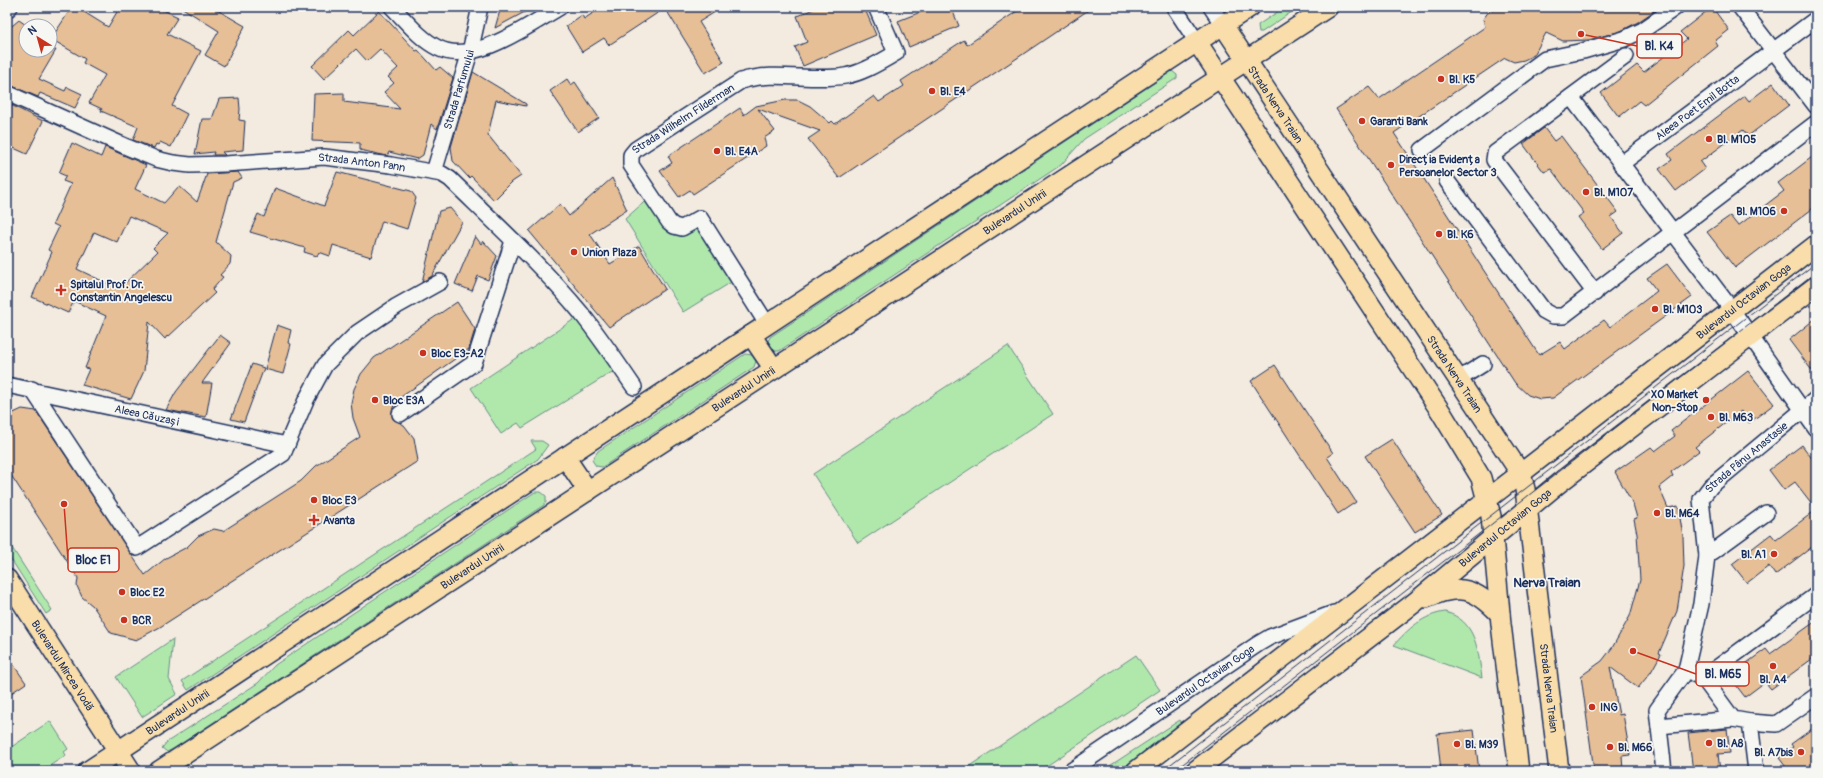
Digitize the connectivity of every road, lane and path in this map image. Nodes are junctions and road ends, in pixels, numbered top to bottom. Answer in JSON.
{"nodes":[{"id":1,"x":10,"y":7,"type":"edge"},
{"id":2,"x":392,"y":7,"type":"edge"},
{"id":3,"x":480,"y":7,"type":"edge"},
{"id":4,"x":560,"y":7,"type":"edge"},
{"id":5,"x":876,"y":7,"type":"edge"},
{"id":6,"x":1174,"y":7,"type":"edge"},
{"id":7,"x":1211,"y":7,"type":"edge"},
{"id":8,"x":1250,"y":7,"type":"edge"},
{"id":9,"x":1328,"y":7,"type":"edge"},
{"id":10,"x":1676,"y":7,"type":"edge"},
{"id":11,"x":1740,"y":7,"type":"edge"},
{"id":12,"x":7,"y":10,"type":"edge"},
{"id":13,"x":1816,"y":19,"type":"edge"},
{"id":14,"x":1223,"y":25,"type":"junction"},
{"id":15,"x":1197,"y":42,"type":"junction"},
{"id":16,"x":1773,"y":51,"type":"junction"},
{"id":17,"x":470,"y":52,"type":"junction"},
{"id":18,"x":1626,"y":56,"type":"dead end"},
{"id":19,"x":1247,"y":60,"type":"junction"},
{"id":20,"x":1220,"y":77,"type":"junction"},
{"id":21,"x":7,"y":93,"type":"edge"},
{"id":22,"x":1571,"y":97,"type":"junction"},
{"id":23,"x":1816,"y":106,"type":"edge"},
{"id":24,"x":1816,"y":123,"type":"edge"},
{"id":25,"x":1422,"y":150,"type":"dead end"},
{"id":26,"x":1622,"y":164,"type":"junction"},
{"id":27,"x":434,"y":172,"type":"junction"},
{"id":28,"x":1447,"y":181,"type":"dead end"},
{"id":29,"x":1674,"y":233,"type":"junction"},
{"id":30,"x":513,"y":241,"type":"junction"},
{"id":31,"x":1816,"y":245,"type":"edge"},
{"id":32,"x":440,"y":282,"type":"dead end"},
{"id":33,"x":1816,"y":286,"type":"edge"},
{"id":34,"x":1595,"y":293,"type":"junction"},
{"id":35,"x":1732,"y":310,"type":"junction"},
{"id":36,"x":767,"y":324,"type":"junction"},
{"id":37,"x":751,"y":335,"type":"junction"},
{"id":38,"x":1750,"y":336,"type":"junction"},
{"id":39,"x":1483,"y":364,"type":"dead end"},
{"id":40,"x":774,"y":369,"type":"junction"},
{"id":41,"x":1459,"y":379,"type":"junction"},
{"id":42,"x":7,"y":385,"type":"edge"},
{"id":43,"x":634,"y":387,"type":"dead end"},
{"id":44,"x":32,"y":389,"type":"junction"},
{"id":45,"x":1816,"y":399,"type":"edge"},
{"id":46,"x":1802,"y":409,"type":"junction"},
{"id":47,"x":400,"y":414,"type":"dead end"},
{"id":48,"x":1816,"y":429,"type":"edge"},
{"id":49,"x":287,"y":445,"type":"junction"},
{"id":50,"x":566,"y":457,"type":"junction"},
{"id":51,"x":1521,"y":474,"type":"junction"},
{"id":52,"x":588,"y":491,"type":"junction"},
{"id":53,"x":1488,"y":500,"type":"junction"},
{"id":54,"x":1528,"y":510,"type":"junction"},
{"id":55,"x":1766,"y":513,"type":"dead end"},
{"id":56,"x":1493,"y":539,"type":"junction"},
{"id":57,"x":1707,"y":556,"type":"junction"},
{"id":58,"x":7,"y":579,"type":"edge"},
{"id":59,"x":1816,"y":595,"type":"edge"},
{"id":60,"x":1414,"y":603,"type":"junction"},
{"id":61,"x":1348,"y":608,"type":"junction"},
{"id":62,"x":1500,"y":614,"type":"junction"},
{"id":63,"x":1686,"y":670,"type":"junction"},
{"id":64,"x":1702,"y":678,"type":"junction"},
{"id":65,"x":1816,"y":696,"type":"edge"},
{"id":66,"x":1733,"y":719,"type":"junction"},
{"id":67,"x":1750,"y":722,"type":"junction"},
{"id":68,"x":1659,"y":726,"type":"junction"},
{"id":69,"x":118,"y":751,"type":"junction"},
{"id":70,"x":88,"y":771,"type":"edge"},
{"id":71,"x":131,"y":771,"type":"edge"},
{"id":72,"x":159,"y":771,"type":"edge"},
{"id":73,"x":1071,"y":771,"type":"edge"},
{"id":74,"x":1136,"y":771,"type":"edge"},
{"id":75,"x":1195,"y":771,"type":"edge"},
{"id":76,"x":1519,"y":771,"type":"edge"},
{"id":77,"x":1558,"y":771,"type":"edge"},
{"id":78,"x":1664,"y":771,"type":"edge"},
{"id":79,"x":1756,"y":771,"type":"edge"}],
"edges":[{"from":1,"to":12,"type":"street"},
{"from":2,"to":17,"type":"street"},
{"from":3,"to":17,"type":"street","name":"Strada Parfumului"},
{"from":4,"to":17,"type":"street"},
{"from":5,"to":36,"type":"street","name":"Strada Wilhelm Filderman"},
{"from":6,"to":15,"type":"street"},
{"from":7,"to":14,"type":"street"},
{"from":8,"to":14,"type":"main road","name":"Bulevardul Unirii"},
{"from":9,"to":19,"type":"main road","name":"Bulevardul Unirii"},
{"from":10,"to":25,"type":"street"},
{"from":11,"to":16,"type":"street"},
{"from":13,"to":16,"type":"street","name":"Aleea Poet Emil Botta"},
{"from":14,"to":15,"type":"main road","name":"Bulevardul Unirii"},
{"from":14,"to":19,"type":"main road","name":"Strada Nerva Traian"},
{"from":15,"to":20,"type":"main road"},
{"from":15,"to":36,"type":"main road","name":"Bulevardul Unirii"},
{"from":16,"to":23,"type":"street"},
{"from":16,"to":26,"type":"street","name":"Aleea Poet Emil Botta"},
{"from":17,"to":27,"type":"street","name":"Strada Parfumului"},
{"from":18,"to":22,"type":"street"},
{"from":19,"to":20,"type":"main road","name":"Bulevardul Unirii"},
{"from":19,"to":41,"type":"main road","name":"Strada Nerva Traian"},
{"from":20,"to":40,"type":"main road","name":"Bulevardul Unirii"},
{"from":20,"to":53,"type":"main road"},
{"from":21,"to":27,"type":"street","name":"Strada Anton Pann"},
{"from":22,"to":26,"type":"street"},
{"from":22,"to":34,"type":"street"},
{"from":24,"to":29,"type":"street"},
{"from":26,"to":29,"type":"street"},
{"from":27,"to":30,"type":"street","name":"Strada Anton Pann"},
{"from":28,"to":34,"type":"street"},
{"from":29,"to":34,"type":"street"},
{"from":29,"to":35,"type":"street"},
{"from":30,"to":43,"type":"street","name":"Strada Anton Pann"},
{"from":30,"to":47,"type":"street"},
{"from":31,"to":35,"type":"main road","name":"Bulevardul Octavian Goga"},
{"from":32,"to":49,"type":"street"},
{"from":33,"to":38,"type":"main road","name":"Bulevardul Octavian Goga"},
{"from":35,"to":38,"type":"street"},
{"from":35,"to":51,"type":"main road","name":"Bulevardul Octavian Goga"},
{"from":36,"to":37,"type":"main road","name":"Bulevardul Unirii"},
{"from":37,"to":40,"type":"main road"},
{"from":37,"to":50,"type":"main road","name":"Bulevardul Unirii"},
{"from":38,"to":46,"type":"street"},
{"from":38,"to":54,"type":"main road","name":"Bulevardul Octavian Goga"},
{"from":39,"to":41,"type":"street"},
{"from":40,"to":52,"type":"main road","name":"Bulevardul Unirii"},
{"from":41,"to":51,"type":"main road","name":"Strada Nerva Traian"},
{"from":42,"to":44,"type":"street","name":"Aleea Căuzași"},
{"from":44,"to":49,"type":"street","name":"Aleea Căuzași"},
{"from":44,"to":49,"type":"street"},
{"from":45,"to":46,"type":"street","name":"Strada Pânu Anastasie"},
{"from":46,"to":48,"type":"street"},
{"from":46,"to":57,"type":"street","name":"Strada Pânu Anastasie"},
{"from":50,"to":52,"type":"main road"},
{"from":50,"to":69,"type":"main road","name":"Bulevardul Unirii"},
{"from":51,"to":53,"type":"main road","name":"Bulevardul Octavian Goga"},
{"from":51,"to":54,"type":"main road","name":"Strada Nerva Traian"},
{"from":52,"to":72,"type":"main road","name":"Bulevardul Unirii"},
{"from":53,"to":56,"type":"main road"},
{"from":53,"to":61,"type":"main road","name":"Bulevardul Octavian Goga"},
{"from":54,"to":56,"type":"main road","name":"Bulevardul Octavian Goga"},
{"from":54,"to":77,"type":"main road","name":"Strada Nerva Traian"},
{"from":55,"to":57,"type":"street"},
{"from":56,"to":60,"type":"main road","name":"Bulevardul Octavian Goga"},
{"from":56,"to":62,"type":"main road"},
{"from":57,"to":63,"type":"street","name":"Strada Pânu Anastasie"},
{"from":58,"to":69,"type":"main road","name":"Bulevardul Mircea Vodă"},
{"from":59,"to":64,"type":"street"},
{"from":60,"to":62,"type":"main road"},
{"from":60,"to":75,"type":"main road","name":"Bulevardul Octavian Goga"},
{"from":61,"to":73,"type":"street","name":"Bulevardul Octavian Goga"},
{"from":61,"to":74,"type":"main road","name":"Bulevardul Octavian Goga"},
{"from":62,"to":76,"type":"main road"},
{"from":63,"to":64,"type":"street"},
{"from":63,"to":68,"type":"street"},
{"from":64,"to":66,"type":"street"},
{"from":65,"to":67,"type":"street"},
{"from":66,"to":67,"type":"street"},
{"from":66,"to":68,"type":"street"},
{"from":67,"to":79,"type":"street"},
{"from":68,"to":78,"type":"street"},
{"from":69,"to":70,"type":"main road","name":"Bulevardul Unirii"},
{"from":69,"to":71,"type":"main road","name":"Bulevardul Mircea Vodă"}]}
